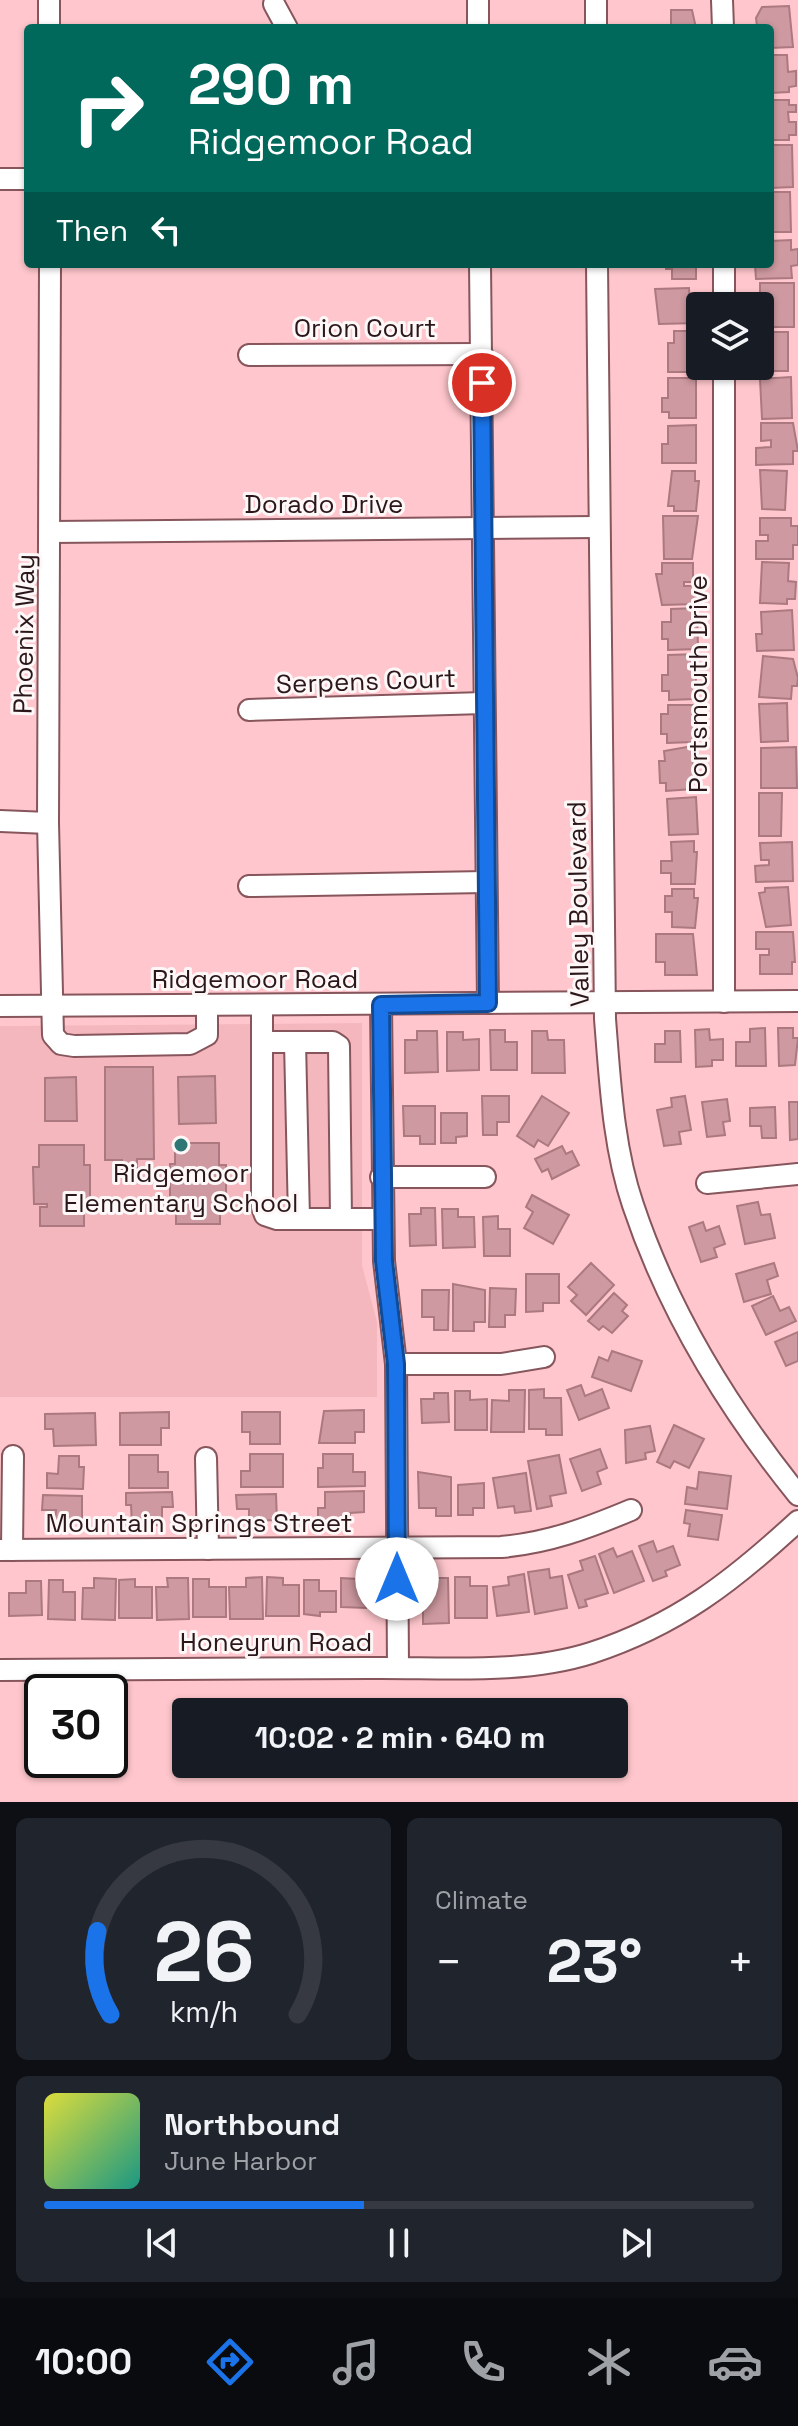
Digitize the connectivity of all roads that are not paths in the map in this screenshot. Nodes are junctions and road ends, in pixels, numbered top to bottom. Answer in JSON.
{"nodes":[{"id":1,"x":49,"y":0,"type":"edge"},
{"id":2,"x":478,"y":0,"type":"edge"},
{"id":3,"x":596,"y":0,"type":"edge"},
{"id":4,"x":722,"y":0,"type":"edge"},
{"id":5,"x":274,"y":4,"type":"dead end"},
{"id":6,"x":49,"y":24,"type":"edge"},
{"id":7,"x":285,"y":24,"type":"edge"},
{"id":8,"x":478,"y":24,"type":"edge"},
{"id":9,"x":596,"y":24,"type":"edge"},
{"id":10,"x":723,"y":24,"type":"edge"},
{"id":11,"x":0,"y":179,"type":"edge"},
{"id":12,"x":24,"y":179,"type":"edge"},
{"id":13,"x":50,"y":268,"type":"edge"},
{"id":14,"x":480,"y":268,"type":"edge"},
{"id":15,"x":597,"y":268,"type":"edge"},
{"id":16,"x":724,"y":268,"type":"edge"},
{"id":17,"x":724,"y":292,"type":"edge"},
{"id":18,"x":482,"y":354,"type":"junction"},
{"id":19,"x":249,"y":355,"type":"dead end"},
{"id":20,"x":724,"y":380,"type":"edge"},
{"id":21,"x":598,"y":527,"type":"junction"},
{"id":22,"x":482,"y":529,"type":"junction"},
{"id":23,"x":51,"y":532,"type":"junction"},
{"id":24,"x":484,"y":703,"type":"junction"},
{"id":25,"x":249,"y":710,"type":"dead end"},
{"id":26,"x":0,"y":821,"type":"edge"},
{"id":27,"x":48,"y":823,"type":"junction"},
{"id":28,"x":486,"y":882,"type":"junction"},
{"id":29,"x":249,"y":886,"type":"dead end"},
{"id":30,"x":798,"y":1001,"type":"edge"},
{"id":31,"x":724,"y":1002,"type":"junction"},
{"id":32,"x":488,"y":1003,"type":"junction"},
{"id":33,"x":605,"y":1003,"type":"junction"},
{"id":34,"x":51,"y":1005,"type":"junction"},
{"id":35,"x":207,"y":1005,"type":"junction"},
{"id":36,"x":262,"y":1005,"type":"junction"},
{"id":37,"x":381,"y":1005,"type":"junction"},
{"id":38,"x":0,"y":1006,"type":"edge"},
{"id":39,"x":262,"y":1042,"type":"junction"},
{"id":40,"x":295,"y":1042,"type":"junction"},
{"id":41,"x":798,"y":1174,"type":"edge"},
{"id":42,"x":381,"y":1177,"type":"junction"},
{"id":43,"x":485,"y":1177,"type":"dead end"},
{"id":44,"x":707,"y":1183,"type":"dead end"},
{"id":45,"x":299,"y":1219,"type":"junction"},
{"id":46,"x":341,"y":1219,"type":"junction"},
{"id":47,"x":383,"y":1219,"type":"junction"},
{"id":48,"x":544,"y":1357,"type":"dead end"},
{"id":49,"x":396,"y":1364,"type":"junction"},
{"id":50,"x":13,"y":1456,"type":"dead end"},
{"id":51,"x":206,"y":1458,"type":"dead end"},
{"id":52,"x":798,"y":1495,"type":"edge"},
{"id":53,"x":631,"y":1510,"type":"dead end"},
{"id":54,"x":798,"y":1521,"type":"edge"},
{"id":55,"x":208,"y":1549,"type":"junction"},
{"id":56,"x":397,"y":1549,"type":"junction"},
{"id":57,"x":6,"y":1550,"type":"edge"},
{"id":58,"x":398,"y":1667,"type":"junction"},
{"id":59,"x":0,"y":1670,"type":"edge"}],
"edges":[{"from":1,"to":6,"type":"street"},
{"from":2,"to":8,"type":"street"},
{"from":3,"to":9,"type":"street"},
{"from":4,"to":10,"type":"street"},
{"from":5,"to":7,"type":"street"},
{"from":11,"to":12,"type":"street"},
{"from":13,"to":23,"type":"street","name":"Phoenix Way"},
{"from":14,"to":18,"type":"street"},
{"from":15,"to":21,"type":"street","name":"Valley Boulevard"},
{"from":16,"to":17,"type":"street"},
{"from":18,"to":19,"type":"street","name":"Orion Court"},
{"from":18,"to":22,"type":"street"},
{"from":20,"to":31,"type":"street","name":"Portsmouth Drive"},
{"from":21,"to":22,"type":"street","name":"Dorado Drive"},
{"from":21,"to":33,"type":"street","name":"Valley Boulevard"},
{"from":22,"to":23,"type":"street","name":"Dorado Drive"},
{"from":22,"to":24,"type":"street"},
{"from":23,"to":27,"type":"street","name":"Phoenix Way"},
{"from":24,"to":25,"type":"street","name":"Serpens Court"},
{"from":24,"to":28,"type":"street"},
{"from":26,"to":27,"type":"street"},
{"from":27,"to":34,"type":"street","name":"Phoenix Way"},
{"from":28,"to":29,"type":"street"},
{"from":28,"to":32,"type":"street"},
{"from":30,"to":31,"type":"street","name":"Ridgemoor Road"},
{"from":31,"to":33,"type":"street","name":"Ridgemoor Road"},
{"from":32,"to":33,"type":"street","name":"Ridgemoor Road"},
{"from":32,"to":37,"type":"street","name":"Ridgemoor Road"},
{"from":33,"to":52,"type":"street","name":"Valley Boulevard"},
{"from":34,"to":35,"type":"street","name":"Ridgemoor Road"},
{"from":34,"to":35,"type":"street","name":"Phoenix Way"},
{"from":34,"to":38,"type":"street","name":"Ridgemoor Road"},
{"from":35,"to":36,"type":"street","name":"Ridgemoor Road"},
{"from":36,"to":37,"type":"street","name":"Ridgemoor Road"},
{"from":36,"to":39,"type":"street"},
{"from":37,"to":42,"type":"street"},
{"from":39,"to":40,"type":"street"},
{"from":39,"to":45,"type":"street"},
{"from":40,"to":45,"type":"street"},
{"from":40,"to":46,"type":"street"},
{"from":41,"to":44,"type":"street"},
{"from":42,"to":43,"type":"street"},
{"from":42,"to":47,"type":"street"},
{"from":45,"to":46,"type":"street"},
{"from":46,"to":47,"type":"street"},
{"from":47,"to":49,"type":"street"},
{"from":48,"to":49,"type":"street"},
{"from":49,"to":56,"type":"street"},
{"from":50,"to":57,"type":"street"},
{"from":51,"to":55,"type":"street"},
{"from":53,"to":56,"type":"street","name":"Mountain Springs Street"},
{"from":54,"to":58,"type":"street","name":"Honeyrun Road"},
{"from":55,"to":56,"type":"street","name":"Mountain Springs Street"},
{"from":55,"to":57,"type":"street","name":"Mountain Springs Street"},
{"from":56,"to":58,"type":"street"},
{"from":58,"to":59,"type":"street","name":"Honeyrun Road"}]}
